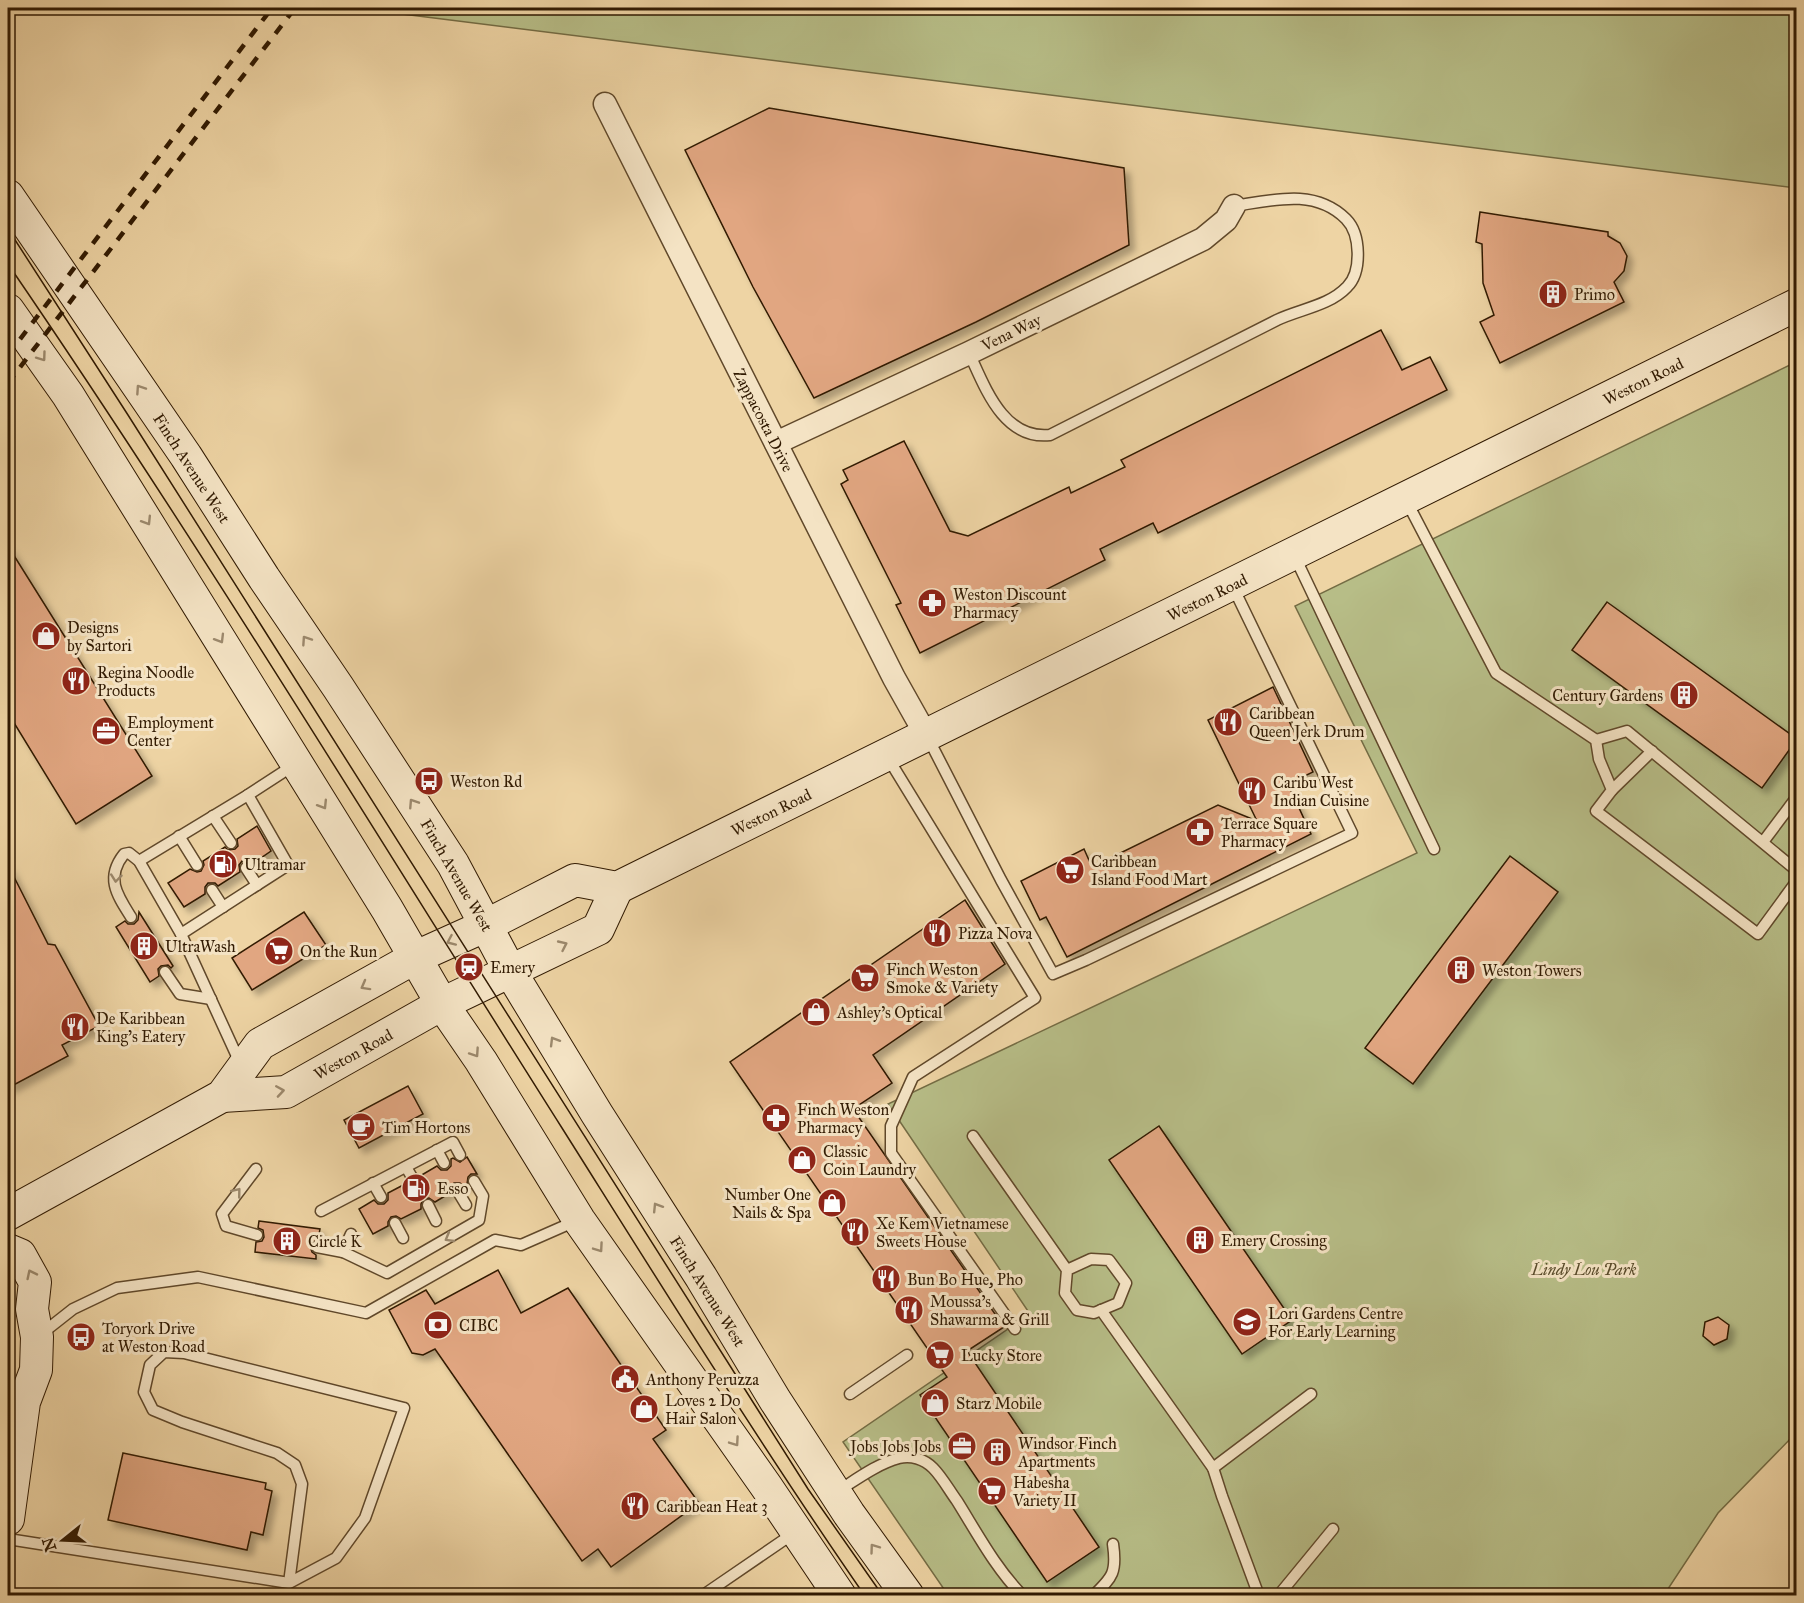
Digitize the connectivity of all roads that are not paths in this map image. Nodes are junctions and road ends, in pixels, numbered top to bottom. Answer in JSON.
{"nodes":[{"id":1,"x":605,"y":104,"type":"dead end"},
{"id":2,"x":8,"y":196,"type":"edge"},
{"id":3,"x":1234,"y":206,"type":"joint"},
{"id":4,"x":1797,"y":305,"type":"edge"},
{"id":5,"x":8,"y":310,"type":"edge"},
{"id":6,"x":969,"y":353,"type":"junction"},
{"id":7,"x":776,"y":443,"type":"junction"},
{"id":8,"x":1405,"y":499,"type":"junction"},
{"id":9,"x":1293,"y":554,"type":"junction"},
{"id":10,"x":1232,"y":584,"type":"junction"},
{"id":11,"x":926,"y":735,"type":"junction"},
{"id":12,"x":1596,"y":740,"type":"junction"},
{"id":13,"x":1652,"y":751,"type":"junction"},
{"id":14,"x":886,"y":755,"type":"junction"},
{"id":15,"x":296,"y":763,"type":"junction"},
{"id":16,"x":1612,"y":790,"type":"junction"},
{"id":17,"x":248,"y":795,"type":"junction"},
{"id":18,"x":1797,"y":798,"type":"edge"},
{"id":19,"x":213,"y":816,"type":"junction"},
{"id":20,"x":179,"y":836,"type":"junction"},
{"id":21,"x":1763,"y":842,"type":"junction"},
{"id":22,"x":231,"y":843,"type":"dead end"},
{"id":23,"x":1434,"y":849,"type":"dead end"},
{"id":24,"x":139,"y":861,"type":"junction"},
{"id":25,"x":197,"y":865,"type":"dead end"},
{"id":26,"x":246,"y":868,"type":"dead end"},
{"id":27,"x":1797,"y":870,"type":"edge"},
{"id":28,"x":1797,"y":882,"type":"edge"},
{"id":29,"x":257,"y":885,"type":"junction"},
{"id":30,"x":617,"y":888,"type":"junction"},
{"id":31,"x":212,"y":890,"type":"dead end"},
{"id":32,"x":223,"y":907,"type":"junction"},
{"id":33,"x":131,"y":917,"type":"dead end"},
{"id":34,"x":486,"y":924,"type":"junction"},
{"id":35,"x":181,"y":934,"type":"junction"},
{"id":36,"x":416,"y":957,"type":"junction"},
{"id":37,"x":510,"y":971,"type":"junction"},
{"id":38,"x":165,"y":972,"type":"dead end"},
{"id":39,"x":211,"y":999,"type":"junction"},
{"id":40,"x":442,"y":1005,"type":"junction"},
{"id":41,"x":242,"y":1068,"type":"junction"},
{"id":42,"x":222,"y":1096,"type":"junction"},
{"id":43,"x":973,"y":1136,"type":"dead end"},
{"id":44,"x":437,"y":1150,"type":"junction"},
{"id":45,"x":460,"y":1155,"type":"dead end"},
{"id":46,"x":444,"y":1163,"type":"dead end"},
{"id":47,"x":406,"y":1167,"type":"junction"},
{"id":48,"x":256,"y":1169,"type":"dead end"},
{"id":49,"x":413,"y":1179,"type":"dead end"},
{"id":50,"x":474,"y":1180,"type":"dead end"},
{"id":51,"x":373,"y":1183,"type":"junction"},
{"id":52,"x":457,"y":1190,"type":"dead end"},
{"id":53,"x":381,"y":1197,"type":"dead end"},
{"id":54,"x":428,"y":1205,"type":"dead end"},
{"id":55,"x":466,"y":1205,"type":"dead end"},
{"id":56,"x":321,"y":1211,"type":"dead end"},
{"id":57,"x":8,"y":1214,"type":"edge"},
{"id":58,"x":579,"y":1220,"type":"junction"},
{"id":59,"x":436,"y":1221,"type":"dead end"},
{"id":60,"x":395,"y":1223,"type":"dead end"},
{"id":61,"x":351,"y":1234,"type":"dead end"},
{"id":62,"x":257,"y":1235,"type":"dead end"},
{"id":63,"x":403,"y":1238,"type":"dead end"},
{"id":64,"x":317,"y":1247,"type":"dead end"},
{"id":65,"x":8,"y":1250,"type":"edge"},
{"id":66,"x":343,"y":1252,"type":"junction"},
{"id":67,"x":1067,"y":1270,"type":"junction"},
{"id":68,"x":1101,"y":1310,"type":"junction"},
{"id":69,"x":25,"y":1314,"type":"edge"},
{"id":70,"x":1015,"y":1329,"type":"dead end"},
{"id":71,"x":908,"y":1355,"type":"dead end"},
{"id":72,"x":850,"y":1394,"type":"dead end"},
{"id":73,"x":1311,"y":1394,"type":"dead end"},
{"id":74,"x":1213,"y":1468,"type":"junction"},
{"id":75,"x":835,"y":1493,"type":"junction"},
{"id":76,"x":8,"y":1519,"type":"edge"},
{"id":77,"x":1333,"y":1529,"type":"dead end"},
{"id":78,"x":796,"y":1532,"type":"junction"},
{"id":79,"x":8,"y":1539,"type":"edge"},
{"id":80,"x":1113,"y":1544,"type":"dead end"},
{"id":81,"x":289,"y":1582,"type":"junction"},
{"id":82,"x":834,"y":1594,"type":"edge"},
{"id":83,"x":702,"y":1596,"type":"edge"},
{"id":84,"x":908,"y":1596,"type":"edge"},
{"id":85,"x":1023,"y":1596,"type":"edge"},
{"id":86,"x":1093,"y":1596,"type":"edge"},
{"id":87,"x":1258,"y":1596,"type":"edge"},
{"id":88,"x":1278,"y":1596,"type":"edge"}],
"edges":[{"from":1,"to":7,"type":"street","name":"Zappacosta Drive"},
{"from":34,"to":2,"type":"main road","name":"Finch Avenue West","one_way":true},
{"from":3,"to":6,"type":"street","name":"Vena Way"},
{"from":3,"to":6,"type":"lane"},
{"from":4,"to":8,"type":"main road","name":"Weston Road"},
{"from":5,"to":15,"type":"main road","one_way":true},
{"from":6,"to":7,"type":"street","name":"Vena Way"},
{"from":7,"to":11,"type":"street","name":"Zappacosta Drive"},
{"from":8,"to":9,"type":"main road","name":"Weston Road"},
{"from":8,"to":12,"type":"lane"},
{"from":9,"to":10,"type":"main road","name":"Weston Road"},
{"from":9,"to":23,"type":"lane"},
{"from":10,"to":11,"type":"main road","name":"Weston Road"},
{"from":10,"to":11,"type":"lane"},
{"from":11,"to":14,"type":"main road","name":"Weston Road"},
{"from":12,"to":13,"type":"lane"},
{"from":12,"to":16,"type":"lane"},
{"from":13,"to":16,"type":"lane"},
{"from":13,"to":21,"type":"lane"},
{"from":14,"to":30,"type":"main road","name":"Weston Road"},
{"from":14,"to":70,"type":"lane"},
{"from":15,"to":17,"type":"lane"},
{"from":15,"to":36,"type":"main road","one_way":true},
{"from":16,"to":28,"type":"lane"},
{"from":17,"to":19,"type":"lane"},
{"from":17,"to":29,"type":"lane"},
{"from":18,"to":21,"type":"lane"},
{"from":19,"to":20,"type":"lane"},
{"from":19,"to":22,"type":"lane"},
{"from":20,"to":24,"type":"lane"},
{"from":20,"to":25,"type":"lane"},
{"from":21,"to":27,"type":"lane"},
{"from":24,"to":33,"type":"lane","one_way":true},
{"from":24,"to":35,"type":"lane"},
{"from":26,"to":29,"type":"lane"},
{"from":29,"to":32,"type":"lane"},
{"from":30,"to":34,"type":"main road","name":"Weston Road"},
{"from":37,"to":30,"type":"main road","name":"Weston Road","one_way":true},
{"from":31,"to":32,"type":"lane"},
{"from":32,"to":35,"type":"lane"},
{"from":34,"to":36,"type":"main road","name":"Weston Road","one_way":true},
{"from":34,"to":37,"type":"main road","name":"Finch Avenue West"},
{"from":35,"to":39,"type":"lane"},
{"from":36,"to":40,"type":"main road"},
{"from":36,"to":41,"type":"main road","name":"Weston Road","one_way":true},
{"from":37,"to":40,"type":"main road","name":"Weston Road"},
{"from":75,"to":37,"type":"main road","name":"Finch Avenue West","one_way":true},
{"from":38,"to":39,"type":"lane"},
{"from":39,"to":41,"type":"lane"},
{"from":42,"to":40,"type":"main road","name":"Weston Road","one_way":true},
{"from":40,"to":58,"type":"main road","one_way":true},
{"from":41,"to":42,"type":"main road","name":"Weston Road"},
{"from":42,"to":57,"type":"main road","name":"Weston Road"},
{"from":43,"to":67,"type":"lane"},
{"from":44,"to":45,"type":"lane"},
{"from":44,"to":46,"type":"lane"},
{"from":44,"to":47,"type":"lane"},
{"from":47,"to":49,"type":"lane"},
{"from":47,"to":51,"type":"lane"},
{"from":62,"to":48,"type":"lane","one_way":true},
{"from":50,"to":66,"type":"lane","one_way":true},
{"from":51,"to":53,"type":"lane"},
{"from":51,"to":56,"type":"lane"},
{"from":52,"to":55,"type":"lane"},
{"from":54,"to":59,"type":"lane"},
{"from":58,"to":69,"type":"lane"},
{"from":58,"to":78,"type":"main road","one_way":true},
{"from":60,"to":63,"type":"lane"},
{"from":61,"to":66,"type":"lane"},
{"from":64,"to":66,"type":"lane"},
{"from":69,"to":65,"type":"main road","one_way":true},
{"from":67,"to":68,"type":"lane"},
{"from":67,"to":68,"type":"lane"},
{"from":68,"to":74,"type":"lane"},
{"from":69,"to":76,"type":"main road"},
{"from":71,"to":72,"type":"lane"},
{"from":73,"to":74,"type":"lane"},
{"from":74,"to":87,"type":"lane"},
{"from":84,"to":75,"type":"main road","name":"Finch Avenue West","one_way":true},
{"from":75,"to":85,"type":"lane"},
{"from":77,"to":88,"type":"lane"},
{"from":78,"to":82,"type":"main road"},
{"from":78,"to":83,"type":"lane"},
{"from":79,"to":81,"type":"lane"},
{"from":80,"to":86,"type":"lane"},
{"from":81,"to":81,"type":"lane"}]}
